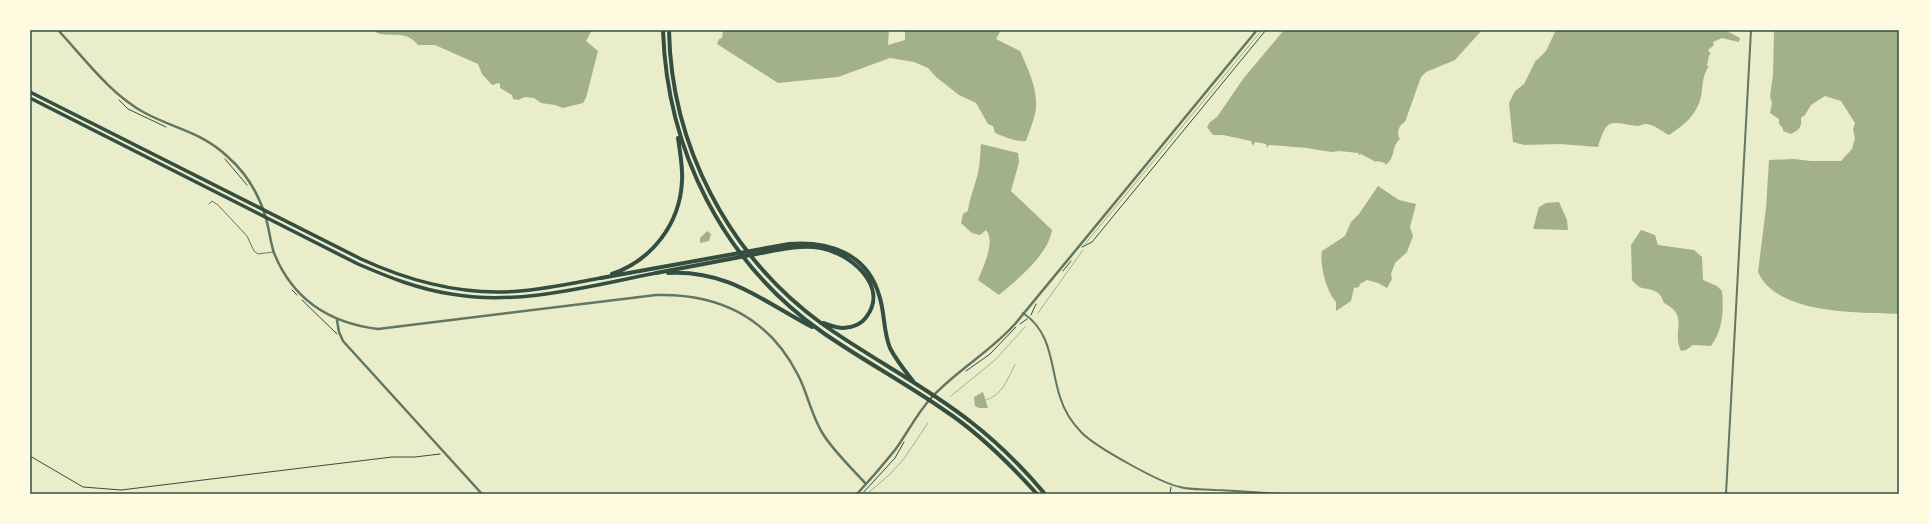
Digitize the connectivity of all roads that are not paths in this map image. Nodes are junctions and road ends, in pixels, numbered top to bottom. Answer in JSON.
{"nodes":[{"id":1,"x":58,"y":30,"type":"edge"},
{"id":2,"x":663,"y":30,"type":"edge"},
{"id":3,"x":669,"y":30,"type":"edge"},
{"id":4,"x":1257,"y":30,"type":"edge"},
{"id":5,"x":1751,"y":30,"type":"edge"},
{"id":6,"x":30,"y":92,"type":"edge"},
{"id":7,"x":30,"y":98,"type":"edge"},
{"id":8,"x":677,"y":128,"type":"junction"},
{"id":9,"x":209,"y":204,"type":"dead end"},
{"id":10,"x":763,"y":251,"type":"junction"},
{"id":11,"x":274,"y":252,"type":"junction"},
{"id":12,"x":729,"y":257,"type":"junction"},
{"id":13,"x":656,"y":274,"type":"junction"},
{"id":14,"x":601,"y":278,"type":"junction"},
{"id":15,"x":1023,"y":313,"type":"junction"},
{"id":16,"x":338,"y":320,"type":"junction"},
{"id":17,"x":820,"y":322,"type":"junction"},
{"id":18,"x":822,"y":332,"type":"junction"},
{"id":19,"x":917,"y":385,"type":"junction"},
{"id":20,"x":866,"y":484,"type":"junction"},
{"id":21,"x":482,"y":494,"type":"edge"},
{"id":22,"x":857,"y":494,"type":"edge"},
{"id":23,"x":1037,"y":494,"type":"edge"},
{"id":24,"x":1045,"y":494,"type":"edge"},
{"id":25,"x":1286,"y":494,"type":"edge"},
{"id":26,"x":1726,"y":494,"type":"edge"}],
"edges":[{"from":1,"to":11,"type":"street"},
{"from":2,"to":8,"type":"highway"},
{"from":3,"to":17,"type":"highway"},
{"from":4,"to":15,"type":"street"},
{"from":5,"to":26,"type":"street"},
{"from":6,"to":14,"type":"highway"},
{"from":7,"to":13,"type":"highway"},
{"from":8,"to":14,"type":"highway"},
{"from":8,"to":18,"type":"highway"},
{"from":9,"to":11,"type":"lane"},
{"from":10,"to":12,"type":"highway"},
{"from":10,"to":17,"type":"highway"},
{"from":10,"to":19,"type":"highway"},
{"from":11,"to":16,"type":"street"},
{"from":12,"to":13,"type":"highway"},
{"from":12,"to":14,"type":"highway"},
{"from":13,"to":18,"type":"highway"},
{"from":15,"to":20,"type":"street"},
{"from":15,"to":25,"type":"street"},
{"from":16,"to":20,"type":"street"},
{"from":16,"to":21,"type":"street"},
{"from":17,"to":19,"type":"highway"},
{"from":18,"to":23,"type":"highway"},
{"from":19,"to":24,"type":"highway"},
{"from":20,"to":22,"type":"street"}]}
